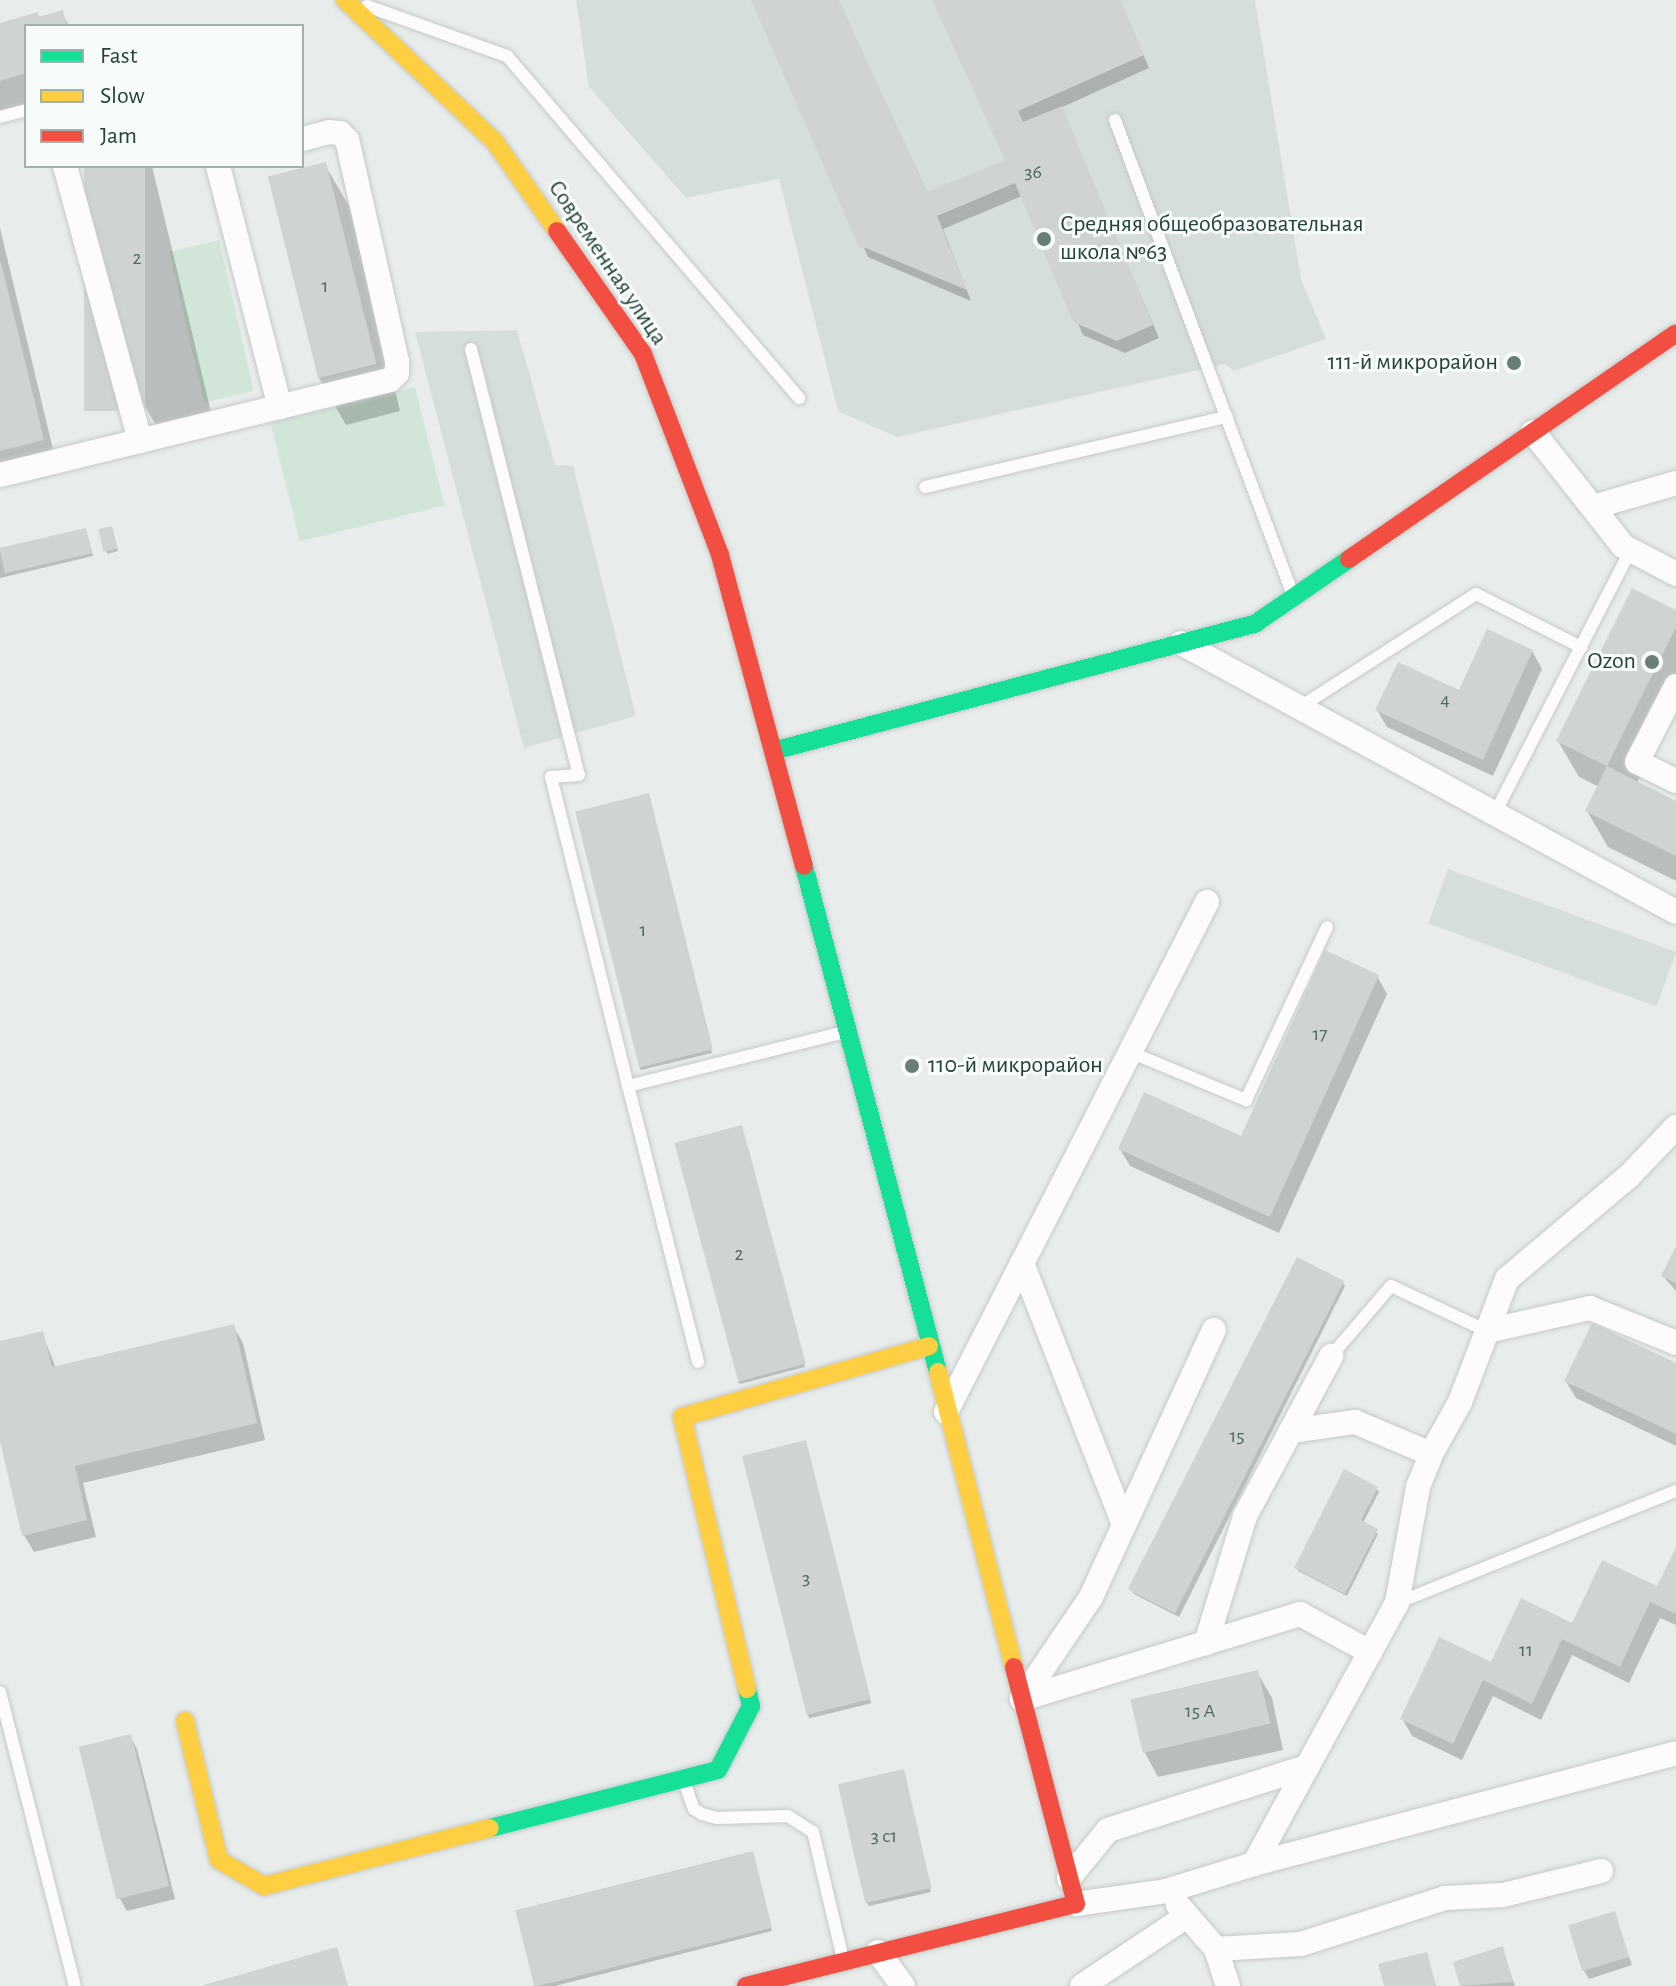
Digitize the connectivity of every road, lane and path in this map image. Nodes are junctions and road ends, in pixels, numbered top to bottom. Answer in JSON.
{"nodes":[{"id":1,"x":347,"y":0,"type":"edge"},
{"id":2,"x":24,"y":111,"type":"edge"},
{"id":3,"x":0,"y":117,"type":"edge"},
{"id":4,"x":1115,"y":120,"type":"dead end"},
{"id":5,"x":304,"y":138,"type":"edge"},
{"id":6,"x":66,"y":168,"type":"edge"},
{"id":7,"x":219,"y":168,"type":"edge"},
{"id":8,"x":1676,"y":333,"type":"edge"},
{"id":9,"x":471,"y":349,"type":"dead end"},
{"id":10,"x":799,"y":398,"type":"dead end"},
{"id":11,"x":280,"y":407,"type":"junction"},
{"id":12,"x":1227,"y":417,"type":"junction"},
{"id":13,"x":1533,"y":432,"type":"junction"},
{"id":14,"x":140,"y":441,"type":"junction"},
{"id":15,"x":0,"y":475,"type":"edge"},
{"id":16,"x":1676,"y":483,"type":"edge"},
{"id":17,"x":925,"y":487,"type":"dead end"},
{"id":18,"x":1593,"y":507,"type":"junction"},
{"id":19,"x":1631,"y":549,"type":"junction"},
{"id":20,"x":1676,"y":574,"type":"edge"},
{"id":21,"x":1293,"y":595,"type":"junction"},
{"id":22,"x":1181,"y":643,"type":"junction"},
{"id":23,"x":1581,"y":647,"type":"junction"},
{"id":24,"x":1676,"y":686,"type":"edge"},
{"id":25,"x":1300,"y":707,"type":"junction"},
{"id":26,"x":773,"y":751,"type":"junction"},
{"id":27,"x":1676,"y":781,"type":"edge"},
{"id":28,"x":1495,"y":813,"type":"junction"},
{"id":29,"x":1207,"y":902,"type":"dead end"},
{"id":30,"x":1676,"y":912,"type":"edge"},
{"id":31,"x":1327,"y":927,"type":"dead end"},
{"id":32,"x":848,"y":1032,"type":"junction"},
{"id":33,"x":1130,"y":1052,"type":"junction"},
{"id":34,"x":628,"y":1086,"type":"junction"},
{"id":35,"x":1676,"y":1127,"type":"edge"},
{"id":36,"x":1022,"y":1263,"type":"junction"},
{"id":37,"x":1214,"y":1330,"type":"dead end"},
{"id":38,"x":1487,"y":1331,"type":"junction"},
{"id":39,"x":1676,"y":1343,"type":"edge"},
{"id":40,"x":929,"y":1346,"type":"junction"},
{"id":41,"x":1331,"y":1356,"type":"joint"},
{"id":42,"x":698,"y":1362,"type":"dead end"},
{"id":43,"x":946,"y":1412,"type":"junction"},
{"id":44,"x":1291,"y":1431,"type":"junction"},
{"id":45,"x":1431,"y":1454,"type":"junction"},
{"id":46,"x":1676,"y":1491,"type":"edge"},
{"id":47,"x":1124,"y":1525,"type":"junction"},
{"id":48,"x":1397,"y":1603,"type":"junction"},
{"id":49,"x":1206,"y":1643,"type":"junction"},
{"id":50,"x":1370,"y":1652,"type":"junction"},
{"id":51,"x":0,"y":1692,"type":"edge"},
{"id":52,"x":1022,"y":1699,"type":"junction"},
{"id":53,"x":185,"y":1721,"type":"dead end"},
{"id":54,"x":1676,"y":1753,"type":"edge"},
{"id":55,"x":1307,"y":1767,"type":"junction"},
{"id":56,"x":682,"y":1779,"type":"junction"},
{"id":57,"x":1254,"y":1864,"type":"junction"},
{"id":58,"x":1601,"y":1871,"type":"dead end"},
{"id":59,"x":1069,"y":1878,"type":"junction"},
{"id":60,"x":1166,"y":1891,"type":"junction"},
{"id":61,"x":1076,"y":1904,"type":"junction"},
{"id":62,"x":1187,"y":1916,"type":"junction"},
{"id":63,"x":1216,"y":1949,"type":"junction"},
{"id":64,"x":878,"y":1952,"type":"junction"},
{"id":65,"x":844,"y":1961,"type":"junction"},
{"id":66,"x":75,"y":1986,"type":"edge"},
{"id":67,"x":746,"y":1986,"type":"edge"},
{"id":68,"x":903,"y":1986,"type":"edge"},
{"id":69,"x":1082,"y":1986,"type":"edge"},
{"id":70,"x":1228,"y":1986,"type":"edge"}],
"edges":[{"from":1,"to":10,"type":"lane"},
{"from":1,"to":26,"type":"street","name":"Современная улица"},
{"from":2,"to":3,"type":"lane"},
{"from":4,"to":12,"type":"lane"},
{"from":5,"to":11,"type":"street"},
{"from":6,"to":14,"type":"street"},
{"from":7,"to":11,"type":"street"},
{"from":8,"to":13,"type":"street"},
{"from":9,"to":34,"type":"lane"},
{"from":11,"to":14,"type":"street"},
{"from":12,"to":17,"type":"lane"},
{"from":12,"to":21,"type":"lane"},
{"from":13,"to":18,"type":"street"},
{"from":13,"to":21,"type":"street"},
{"from":14,"to":15,"type":"street"},
{"from":16,"to":18,"type":"street"},
{"from":18,"to":19,"type":"street"},
{"from":19,"to":20,"type":"street"},
{"from":19,"to":23,"type":"lane"},
{"from":21,"to":22,"type":"street"},
{"from":22,"to":25,"type":"street"},
{"from":22,"to":26,"type":"street"},
{"from":23,"to":25,"type":"lane"},
{"from":23,"to":28,"type":"lane"},
{"from":24,"to":27,"type":"street"},
{"from":25,"to":28,"type":"street"},
{"from":26,"to":32,"type":"street","name":"Современная улица"},
{"from":28,"to":30,"type":"street"},
{"from":29,"to":33,"type":"street"},
{"from":31,"to":33,"type":"lane"},
{"from":32,"to":34,"type":"lane"},
{"from":32,"to":40,"type":"street","name":"Современная улица"},
{"from":33,"to":36,"type":"street"},
{"from":34,"to":42,"type":"lane"},
{"from":35,"to":38,"type":"street"},
{"from":36,"to":43,"type":"street"},
{"from":36,"to":47,"type":"street"},
{"from":37,"to":47,"type":"street"},
{"from":38,"to":39,"type":"street"},
{"from":38,"to":41,"type":"lane"},
{"from":38,"to":45,"type":"street"},
{"from":40,"to":43,"type":"street","name":"Современная улица"},
{"from":40,"to":56,"type":"street"},
{"from":41,"to":44,"type":"street"},
{"from":43,"to":52,"type":"street","name":"Современная улица"},
{"from":44,"to":45,"type":"street"},
{"from":44,"to":49,"type":"street"},
{"from":45,"to":48,"type":"street"},
{"from":46,"to":48,"type":"lane"},
{"from":47,"to":52,"type":"street"},
{"from":48,"to":50,"type":"street"},
{"from":49,"to":50,"type":"street"},
{"from":49,"to":52,"type":"street"},
{"from":50,"to":55,"type":"street"},
{"from":51,"to":66,"type":"lane"},
{"from":52,"to":59,"type":"street","name":"Современная улица"},
{"from":53,"to":56,"type":"street"},
{"from":54,"to":57,"type":"street"},
{"from":55,"to":57,"type":"street"},
{"from":55,"to":59,"type":"street"},
{"from":56,"to":65,"type":"lane"},
{"from":57,"to":60,"type":"street"},
{"from":58,"to":63,"type":"street"},
{"from":59,"to":61,"type":"street","name":"Современная улица"},
{"from":60,"to":61,"type":"street"},
{"from":60,"to":62,"type":"street"},
{"from":61,"to":64,"type":"street"},
{"from":62,"to":63,"type":"street"},
{"from":62,"to":69,"type":"street"},
{"from":63,"to":70,"type":"street"},
{"from":64,"to":65,"type":"street"},
{"from":64,"to":68,"type":"street"},
{"from":65,"to":67,"type":"street"}]}
